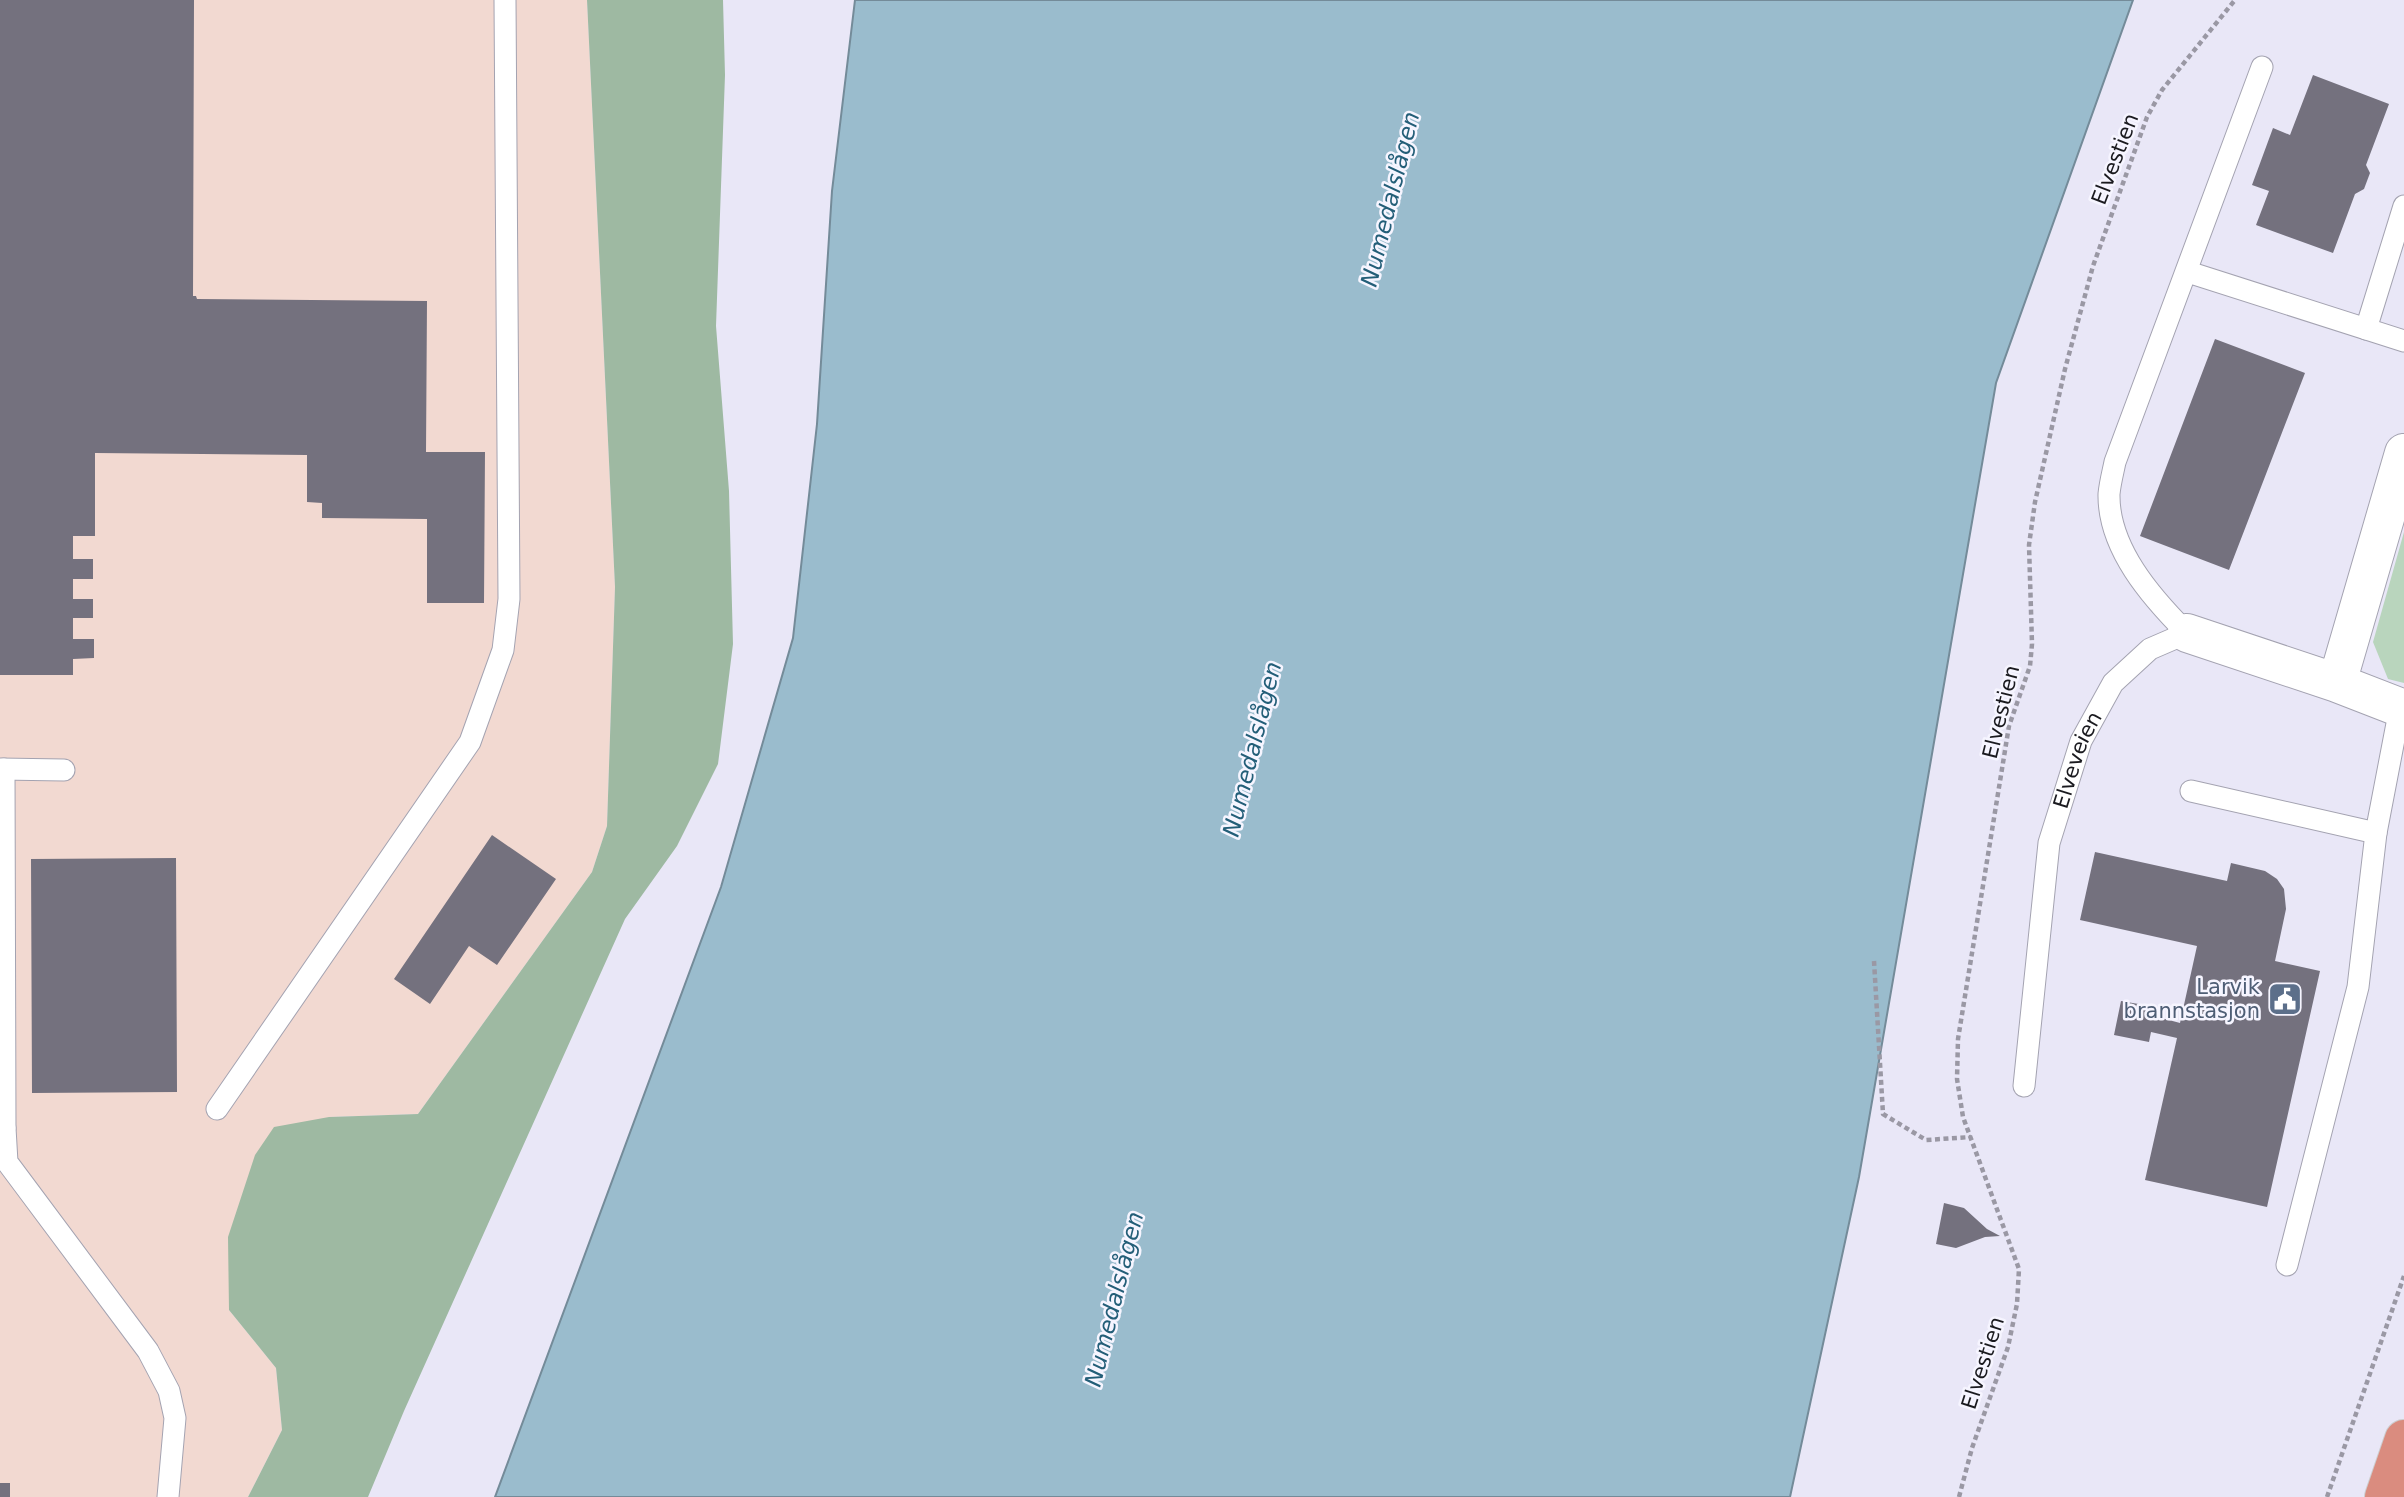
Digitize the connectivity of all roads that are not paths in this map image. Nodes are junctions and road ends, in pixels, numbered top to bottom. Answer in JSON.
{"nodes":[{"id":1,"x":505,"y":0,"type":"edge"},
{"id":2,"x":2262,"y":67,"type":"dead end"},
{"id":3,"x":2404,"y":206,"type":"edge"},
{"id":4,"x":2188,"y":272,"type":"junction"},
{"id":5,"x":2366,"y":329,"type":"junction"},
{"id":6,"x":2404,"y":341,"type":"edge"},
{"id":7,"x":2404,"y":453,"type":"edge"},
{"id":8,"x":2187,"y":633,"type":"junction"},
{"id":9,"x":2337,"y":683,"type":"junction"},
{"id":10,"x":2402,"y":709,"type":"edge"},
{"id":11,"x":2,"y":769,"type":"edge"},
{"id":12,"x":64,"y":769,"type":"dead end"},
{"id":13,"x":2191,"y":791,"type":"dead end"},
{"id":14,"x":2376,"y":833,"type":"junction"},
{"id":15,"x":2024,"y":1086,"type":"dead end"},
{"id":16,"x":217,"y":1109,"type":"dead end"},
{"id":17,"x":3,"y":1128,"type":"edge"},
{"id":18,"x":2287,"y":1265,"type":"dead end"},
{"id":19,"x":2404,"y":1439,"type":"edge"},
{"id":20,"x":168,"y":1497,"type":"edge"},
{"id":21,"x":2384,"y":1497,"type":"edge"}],
"edges":[{"from":1,"to":16,"type":"lane"},
{"from":2,"to":4,"type":"lane"},
{"from":3,"to":5,"type":"lane"},
{"from":4,"to":5,"type":"lane"},
{"from":4,"to":8,"type":"lane"},
{"from":5,"to":6,"type":"lane"},
{"from":7,"to":9,"type":"street"},
{"from":8,"to":9,"type":"street"},
{"from":8,"to":15,"type":"lane","name":"Elveveien"},
{"from":9,"to":10,"type":"street"},
{"from":10,"to":14,"type":"lane"},
{"from":11,"to":12,"type":"lane"},
{"from":11,"to":17,"type":"lane"},
{"from":13,"to":14,"type":"lane"},
{"from":14,"to":18,"type":"lane"},
{"from":17,"to":20,"type":"lane"},
{"from":19,"to":21,"type":"highway"}]}
